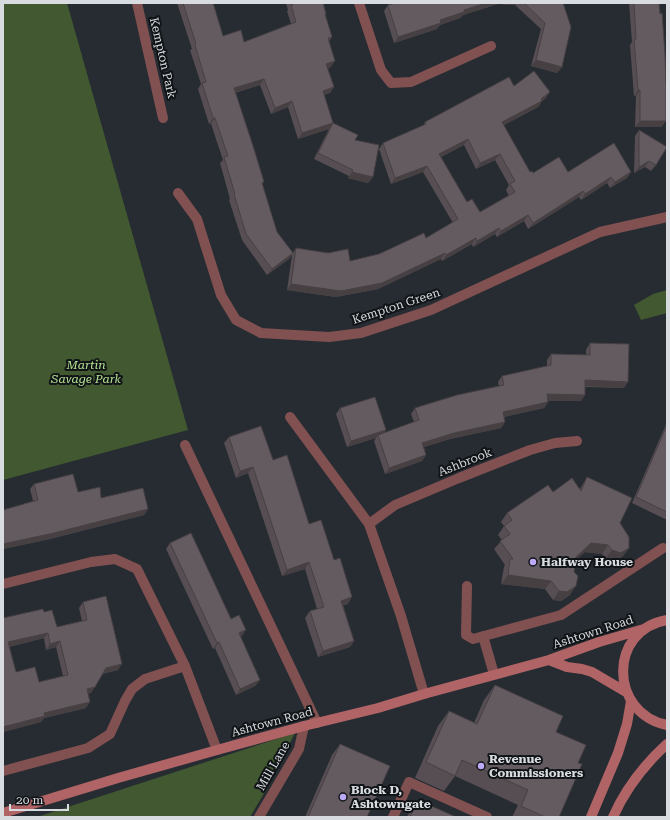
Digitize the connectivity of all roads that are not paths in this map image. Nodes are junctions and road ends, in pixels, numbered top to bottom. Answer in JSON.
{"nodes":[{"id":1,"x":137,"y":3,"type":"edge"},
{"id":2,"x":359,"y":3,"type":"edge"},
{"id":3,"x":491,"y":46,"type":"dead end"},
{"id":4,"x":163,"y":118,"type":"dead end"},
{"id":5,"x":178,"y":193,"type":"dead end"},
{"id":6,"x":667,"y":216,"type":"edge"},
{"id":7,"x":290,"y":416,"type":"dead end"},
{"id":8,"x":577,"y":441,"type":"dead end"},
{"id":9,"x":185,"y":445,"type":"dead end"},
{"id":10,"x":370,"y":524,"type":"junction"},
{"id":11,"x":663,"y":548,"type":"dead end"},
{"id":12,"x":3,"y":584,"type":"edge"},
{"id":13,"x":467,"y":586,"type":"dead end"},
{"id":14,"x":666,"y":619,"type":"edge"},
{"id":15,"x":644,"y":629,"type":"junction"},
{"id":16,"x":483,"y":636,"type":"junction"},
{"id":17,"x":549,"y":660,"type":"junction"},
{"id":18,"x":185,"y":666,"type":"junction"},
{"id":19,"x":494,"y":674,"type":"junction"},
{"id":20,"x":424,"y":694,"type":"junction"},
{"id":21,"x":628,"y":697,"type":"junction"},
{"id":22,"x":317,"y":723,"type":"junction"},
{"id":23,"x":667,"y":725,"type":"edge"},
{"id":24,"x":304,"y":726,"type":"junction"},
{"id":25,"x":667,"y":744,"type":"edge"},
{"id":26,"x":217,"y":750,"type":"junction"},
{"id":27,"x":3,"y":771,"type":"edge"},
{"id":28,"x":3,"y":813,"type":"edge"},
{"id":29,"x":258,"y":817,"type":"edge"},
{"id":30,"x":392,"y":817,"type":"edge"},
{"id":31,"x":487,"y":817,"type":"edge"},
{"id":32,"x":591,"y":817,"type":"edge"},
{"id":33,"x":613,"y":817,"type":"edge"}],
"edges":[{"from":1,"to":4,"type":"street","name":"Kempton Park"},
{"from":2,"to":3,"type":"street"},
{"from":5,"to":6,"type":"street","name":"Kempton Green"},
{"from":7,"to":10,"type":"street"},
{"from":8,"to":10,"type":"street","name":"Ashbrook"},
{"from":9,"to":22,"type":"street"},
{"from":10,"to":20,"type":"street"},
{"from":11,"to":16,"type":"street"},
{"from":12,"to":18,"type":"street"},
{"from":13,"to":16,"type":"street"},
{"from":14,"to":15,"type":"street","name":"Ashtown Road"},
{"from":15,"to":17,"type":"street","name":"Ashtown Road"},
{"from":15,"to":21,"type":"street"},
{"from":16,"to":19,"type":"street"},
{"from":17,"to":19,"type":"street","name":"Ashtown Road"},
{"from":17,"to":21,"type":"street","name":"Ashtown Road"},
{"from":18,"to":26,"type":"street"},
{"from":18,"to":27,"type":"street"},
{"from":19,"to":20,"type":"street","name":"Ashtown Road"},
{"from":20,"to":22,"type":"street","name":"Ashtown Road"},
{"from":21,"to":23,"type":"street","name":"Ashtown Road"},
{"from":21,"to":32,"type":"street"},
{"from":22,"to":24,"type":"street","name":"Ashtown Road"},
{"from":24,"to":26,"type":"street","name":"Ashtown Road"},
{"from":24,"to":29,"type":"street","name":"Mill Lane"},
{"from":25,"to":33,"type":"street"},
{"from":26,"to":28,"type":"street","name":"Ashtown Road"},
{"from":30,"to":31,"type":"street"}]}
